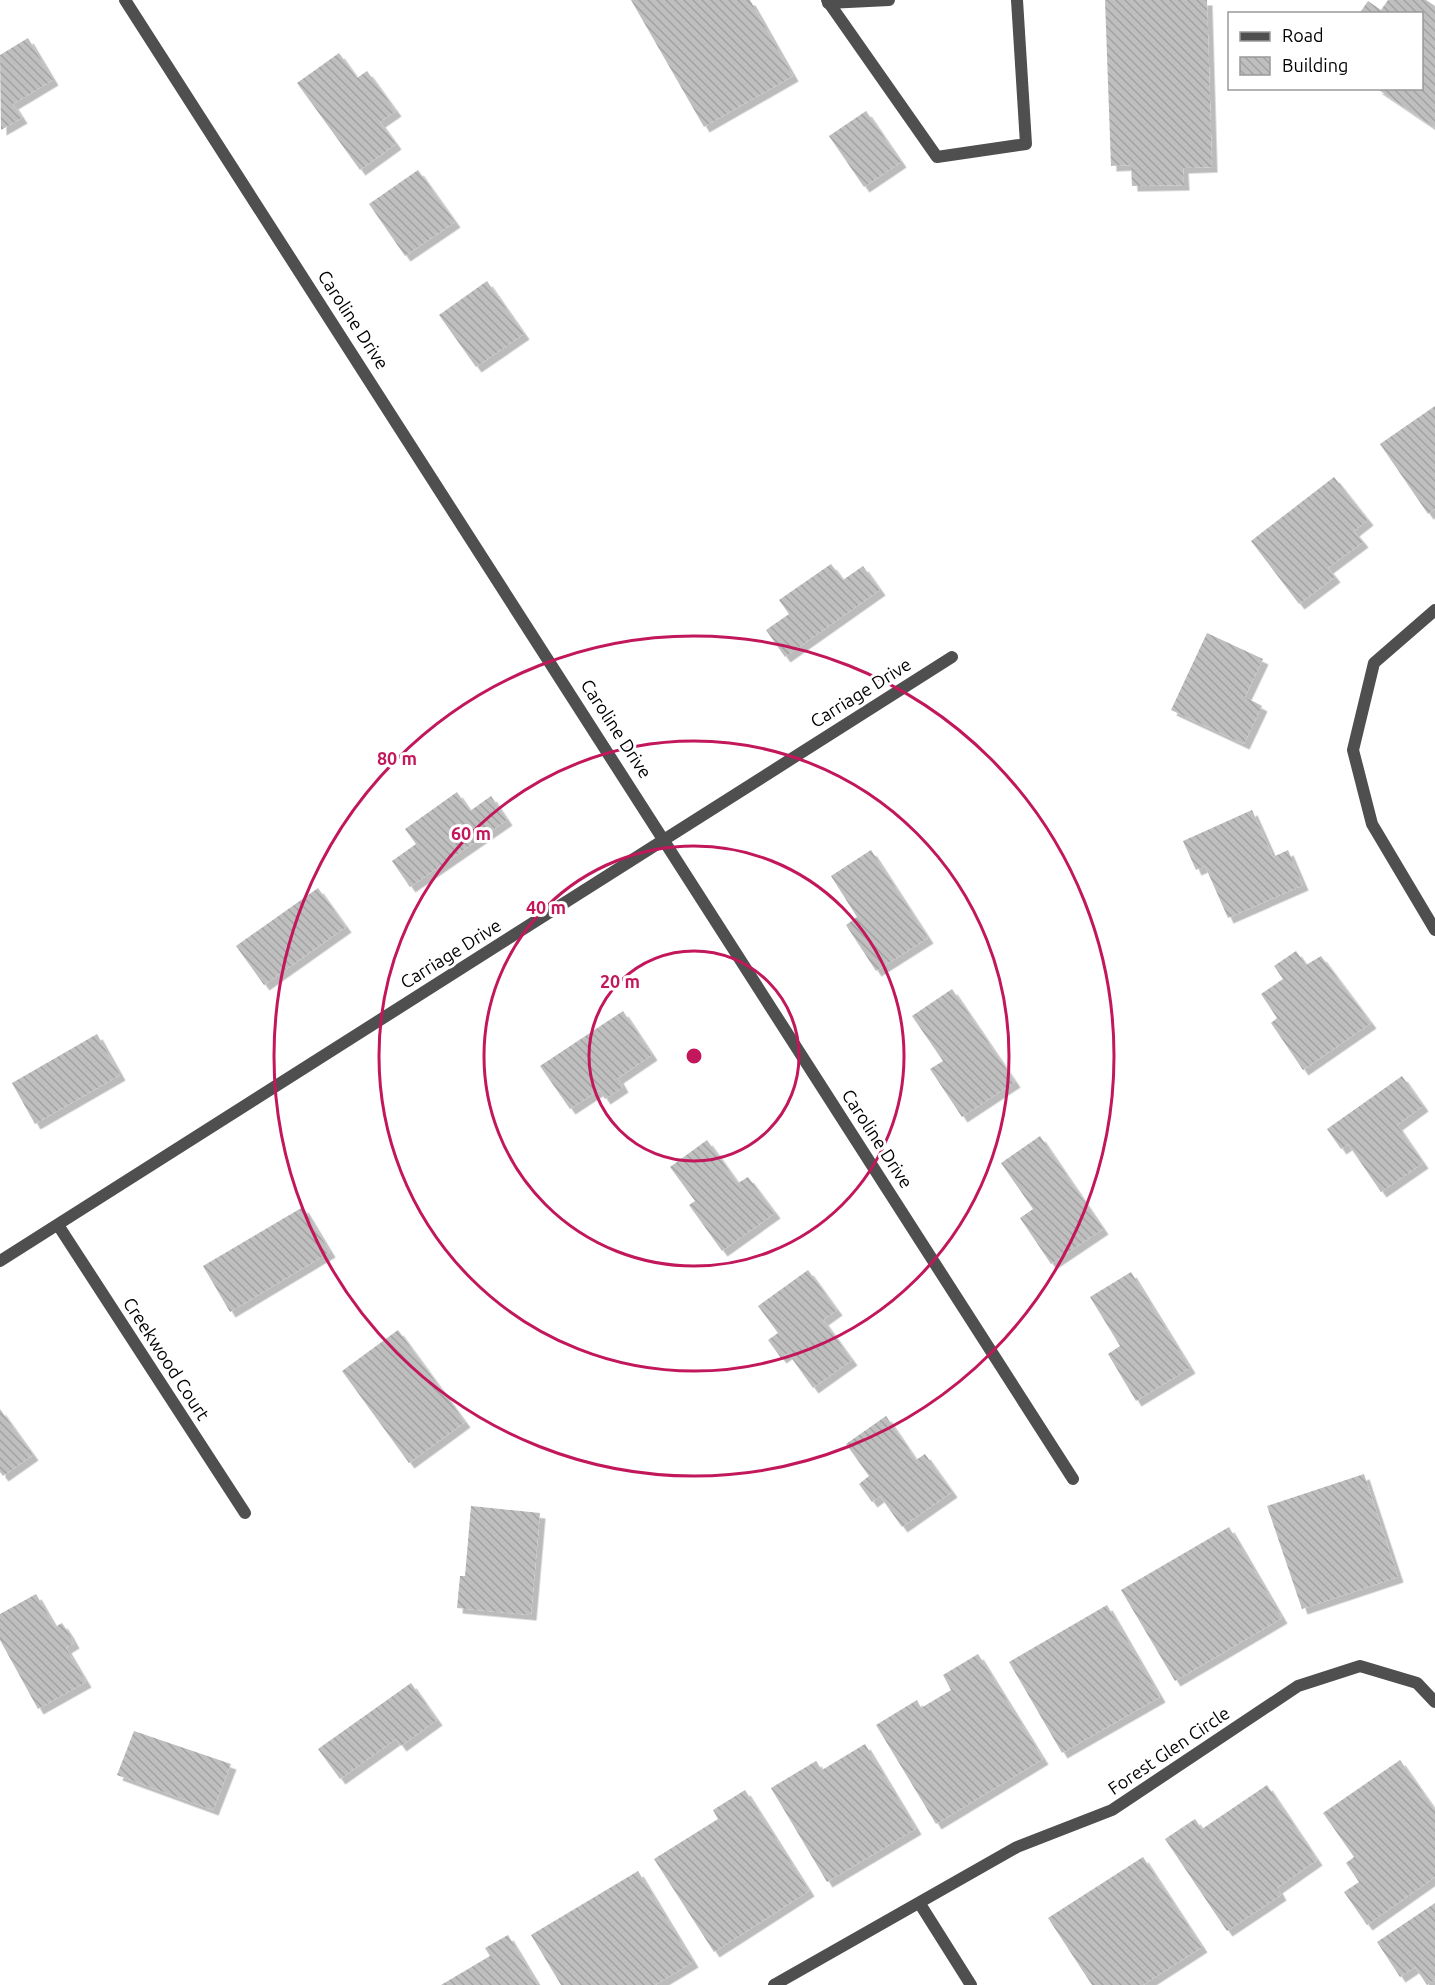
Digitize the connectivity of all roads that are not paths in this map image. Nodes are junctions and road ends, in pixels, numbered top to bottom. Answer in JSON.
{"nodes":[{"id":1,"x":125,"y":0,"type":"edge"},
{"id":2,"x":889,"y":0,"type":"edge"},
{"id":3,"x":1017,"y":0,"type":"edge"},
{"id":4,"x":828,"y":2,"type":"edge"},
{"id":5,"x":1435,"y":610,"type":"edge"},
{"id":6,"x":952,"y":657,"type":"dead end"},
{"id":7,"x":665,"y":839,"type":"junction"},
{"id":8,"x":1435,"y":930,"type":"edge"},
{"id":9,"x":58,"y":1225,"type":"junction"},
{"id":10,"x":0,"y":1262,"type":"edge"},
{"id":11,"x":1073,"y":1479,"type":"dead end"},
{"id":12,"x":245,"y":1513,"type":"dead end"},
{"id":13,"x":1435,"y":1702,"type":"edge"},
{"id":14,"x":920,"y":1904,"type":"junction"},
{"id":15,"x":774,"y":1985,"type":"edge"},
{"id":16,"x":971,"y":1985,"type":"edge"}],
"edges":[{"from":1,"to":7,"type":"street","name":"Caroline Drive"},
{"from":2,"to":4,"type":"street"},
{"from":3,"to":4,"type":"street"},
{"from":5,"to":8,"type":"street"},
{"from":6,"to":7,"type":"street","name":"Carriage Drive"},
{"from":7,"to":9,"type":"street","name":"Carriage Drive"},
{"from":7,"to":11,"type":"street","name":"Caroline Drive"},
{"from":9,"to":10,"type":"street","name":"Carriage Drive"},
{"from":9,"to":12,"type":"street","name":"Creekwood Court"},
{"from":13,"to":14,"type":"street","name":"Forest Glen Circle"},
{"from":14,"to":15,"type":"street","name":"Forest Glen Circle"},
{"from":14,"to":16,"type":"street"}]}
